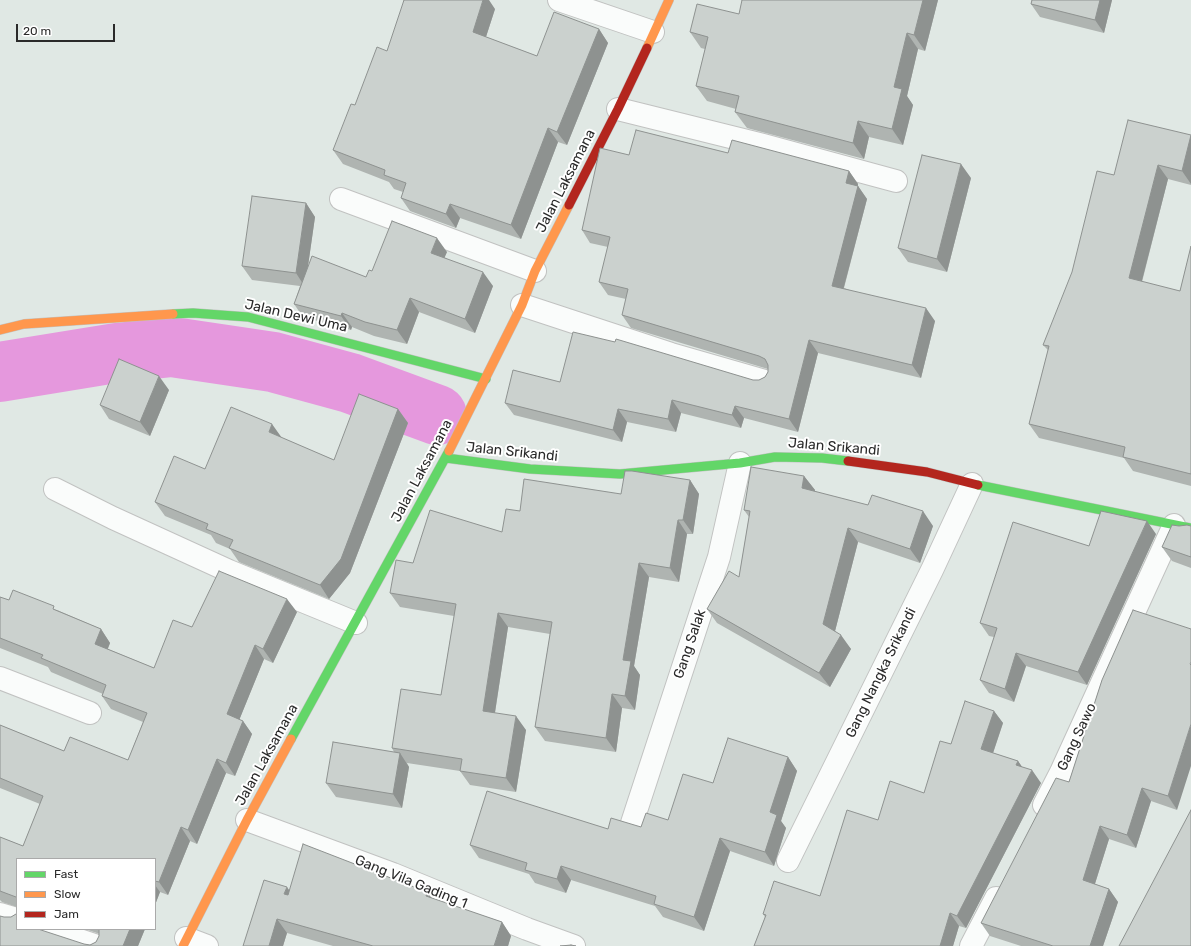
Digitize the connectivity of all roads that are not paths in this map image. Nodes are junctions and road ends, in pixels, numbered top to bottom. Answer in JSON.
{"nodes":[{"id":1,"x":559,"y":0,"type":"edge"},
{"id":2,"x":669,"y":0,"type":"edge"},
{"id":3,"x":653,"y":32,"type":"junction"},
{"id":4,"x":618,"y":109,"type":"junction"},
{"id":5,"x":896,"y":181,"type":"dead end"},
{"id":6,"x":341,"y":199,"type":"dead end"},
{"id":7,"x":535,"y":271,"type":"junction"},
{"id":8,"x":522,"y":305,"type":"junction"},
{"id":9,"x":0,"y":330,"type":"edge"},
{"id":10,"x":486,"y":379,"type":"junction"},
{"id":11,"x":765,"y":381,"type":"edge"},
{"id":12,"x":446,"y":458,"type":"junction"},
{"id":13,"x":740,"y":463,"type":"junction"},
{"id":14,"x":972,"y":484,"type":"junction"},
{"id":15,"x":55,"y":489,"type":"dead end"},
{"id":16,"x":1182,"y":526,"type":"edge"},
{"id":17,"x":356,"y":623,"type":"junction"},
{"id":18,"x":0,"y":678,"type":"edge"},
{"id":19,"x":90,"y":713,"type":"dead end"},
{"id":20,"x":247,"y":820,"type":"junction"},
{"id":21,"x":1036,"y":821,"type":"edge"},
{"id":22,"x":632,"y":823,"type":"edge"},
{"id":23,"x":788,"y":861,"type":"dead end"},
{"id":24,"x":1003,"y":884,"type":"edge"},
{"id":25,"x":0,"y":914,"type":"edge"},
{"id":26,"x":16,"y":920,"type":"edge"},
{"id":27,"x":49,"y":930,"type":"edge"},
{"id":28,"x":184,"y":942,"type":"edge"},
{"id":29,"x":97,"y":946,"type":"edge"},
{"id":30,"x":207,"y":946,"type":"edge"},
{"id":31,"x":574,"y":946,"type":"edge"},
{"id":32,"x":971,"y":946,"type":"edge"}],
"edges":[{"from":1,"to":3,"type":"street"},
{"from":2,"to":3,"type":"street","name":"Jalan Laksamana"},
{"from":3,"to":4,"type":"street","name":"Jalan Laksamana"},
{"from":4,"to":5,"type":"street"},
{"from":4,"to":7,"type":"street","name":"Jalan Laksamana"},
{"from":6,"to":7,"type":"street"},
{"from":7,"to":8,"type":"street","name":"Jalan Laksamana"},
{"from":8,"to":10,"type":"street","name":"Jalan Laksamana"},
{"from":8,"to":11,"type":"street"},
{"from":9,"to":10,"type":"street","name":"Jalan Dewi Uma"},
{"from":10,"to":12,"type":"street","name":"Jalan Laksamana"},
{"from":12,"to":13,"type":"street","name":"Jalan Srikandi"},
{"from":12,"to":17,"type":"street","name":"Jalan Laksamana"},
{"from":13,"to":14,"type":"street","name":"Jalan Srikandi"},
{"from":13,"to":22,"type":"street","name":"Gang Salak"},
{"from":14,"to":16,"type":"street","name":"Jalan Srikandi"},
{"from":14,"to":23,"type":"street","name":"Gang Nangka Srikandi"},
{"from":15,"to":17,"type":"street"},
{"from":16,"to":21,"type":"street","name":"Gang Sawo"},
{"from":17,"to":20,"type":"street","name":"Jalan Laksamana"},
{"from":18,"to":19,"type":"street"},
{"from":20,"to":28,"type":"street","name":"Jalan Laksamana"},
{"from":20,"to":31,"type":"street","name":"Gang Vila Gading 1"},
{"from":24,"to":32,"type":"street"},
{"from":25,"to":26,"type":"street"},
{"from":27,"to":29,"type":"street"},
{"from":28,"to":30,"type":"street"}]}
